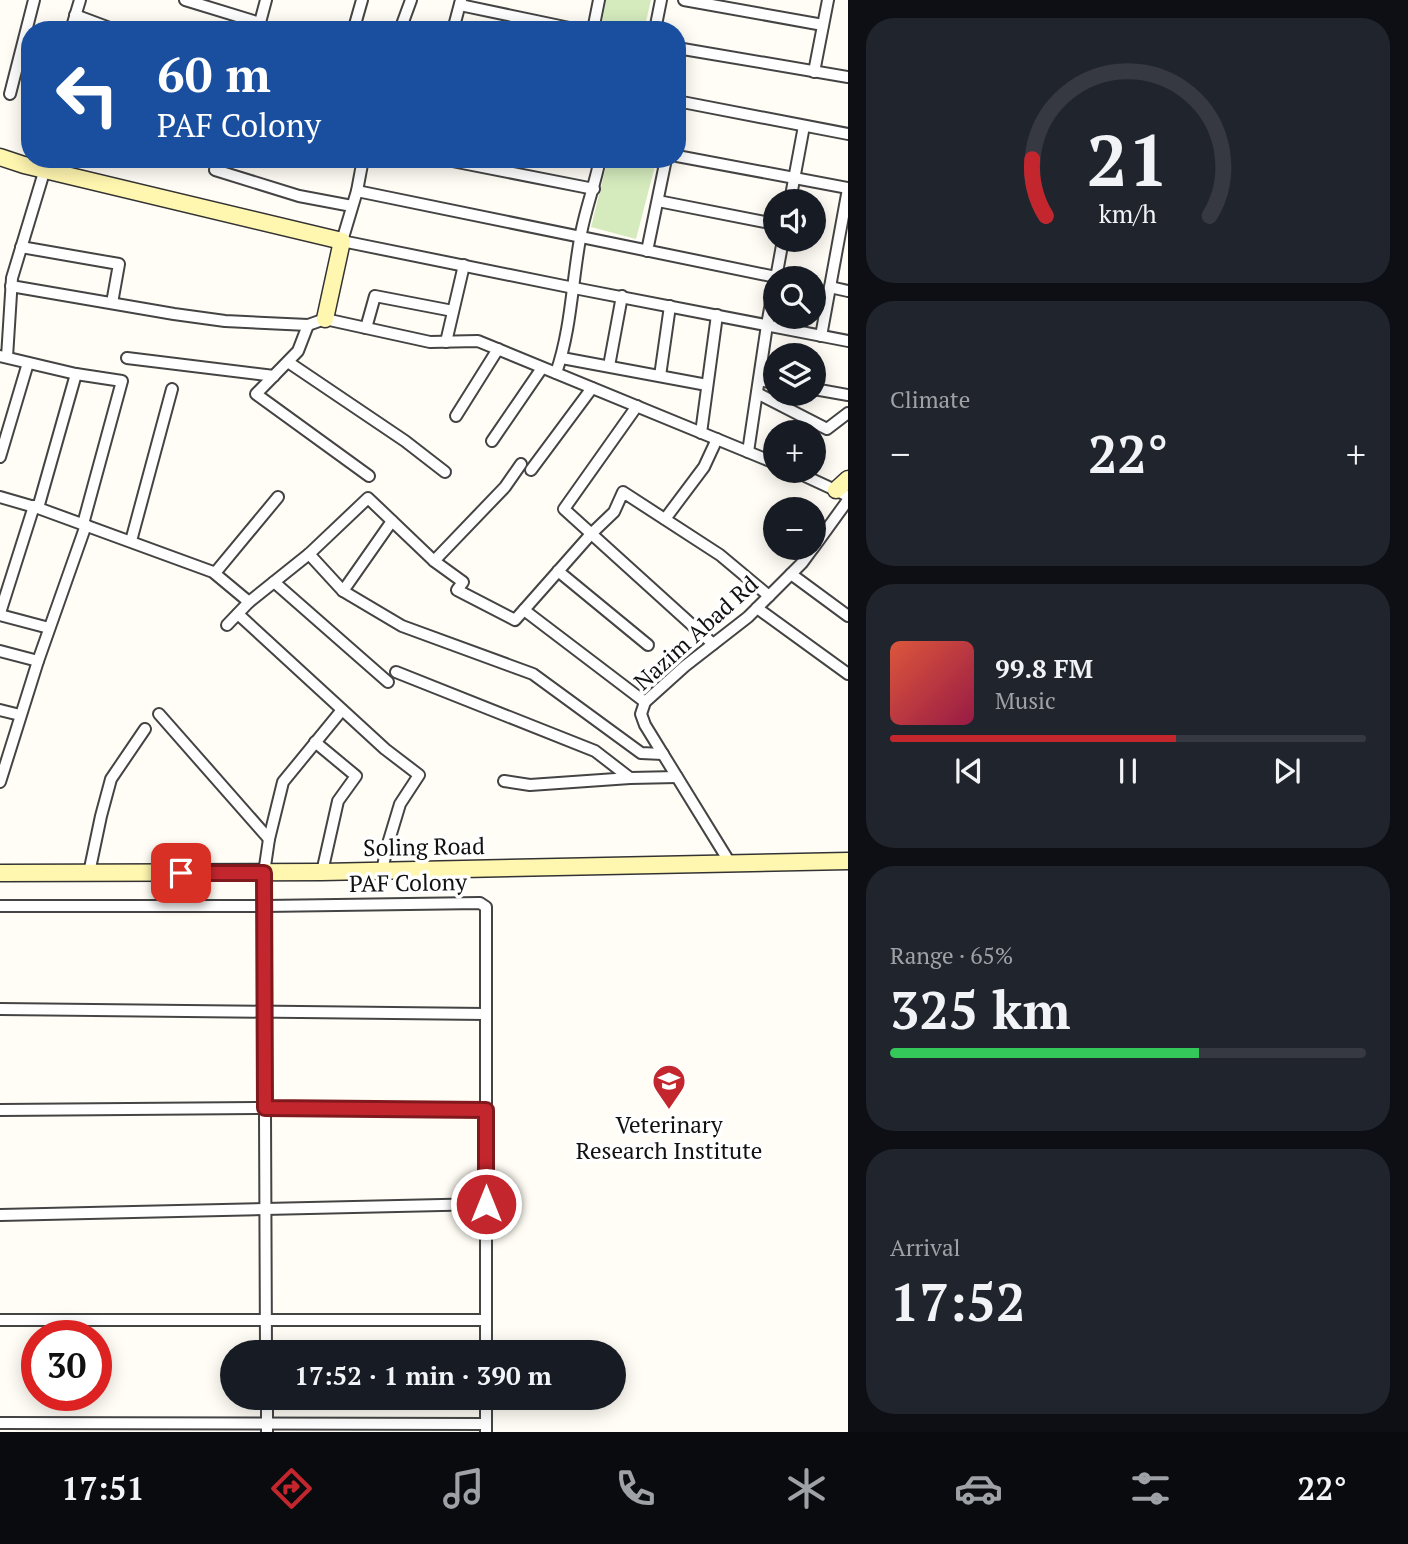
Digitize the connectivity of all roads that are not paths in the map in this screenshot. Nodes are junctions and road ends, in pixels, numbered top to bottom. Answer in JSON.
{"nodes":[{"id":1,"x":34,"y":0,"type":"edge"},
{"id":2,"x":80,"y":0,"type":"edge"},
{"id":3,"x":185,"y":0,"type":"edge"},
{"id":4,"x":266,"y":0,"type":"edge"},
{"id":5,"x":362,"y":0,"type":"edge"},
{"id":6,"x":411,"y":0,"type":"edge"},
{"id":7,"x":599,"y":0,"type":"edge"},
{"id":8,"x":661,"y":0,"type":"edge"},
{"id":9,"x":684,"y":0,"type":"edge"},
{"id":10,"x":828,"y":0,"type":"edge"},
{"id":11,"x":460,"y":3,"type":"edge"},
{"id":12,"x":75,"y":15,"type":"junction"},
{"id":13,"x":31,"y":21,"type":"edge"},
{"id":14,"x":73,"y":21,"type":"edge"},
{"id":15,"x":91,"y":21,"type":"edge"},
{"id":16,"x":245,"y":21,"type":"edge"},
{"id":17,"x":260,"y":21,"type":"edge"},
{"id":18,"x":356,"y":21,"type":"edge"},
{"id":19,"x":403,"y":21,"type":"edge"},
{"id":20,"x":455,"y":21,"type":"edge"},
{"id":21,"x":539,"y":21,"type":"edge"},
{"id":22,"x":595,"y":21,"type":"edge"},
{"id":23,"x":657,"y":21,"type":"edge"},
{"id":24,"x":824,"y":25,"type":"junction"},
{"id":25,"x":686,"y":50,"type":"edge"},
{"id":26,"x":21,"y":68,"type":"edge"},
{"id":27,"x":814,"y":72,"type":"junction"},
{"id":28,"x":848,"y":77,"type":"edge"},
{"id":29,"x":10,"y":94,"type":"dead end"},
{"id":30,"x":686,"y":103,"type":"edge"},
{"id":31,"x":804,"y":126,"type":"junction"},
{"id":32,"x":848,"y":134,"type":"edge"},
{"id":33,"x":0,"y":157,"type":"edge"},
{"id":34,"x":686,"y":158,"type":"edge"},
{"id":35,"x":21,"y":161,"type":"edge"},
{"id":36,"x":46,"y":168,"type":"edge"},
{"id":37,"x":59,"y":168,"type":"edge"},
{"id":38,"x":361,"y":168,"type":"edge"},
{"id":39,"x":488,"y":168,"type":"edge"},
{"id":40,"x":598,"y":168,"type":"edge"},
{"id":41,"x":664,"y":168,"type":"edge"},
{"id":42,"x":215,"y":170,"type":"dead end"},
{"id":43,"x":794,"y":178,"type":"junction"},
{"id":44,"x":594,"y":189,"type":"junction"},
{"id":45,"x":792,"y":189,"type":"edge"},
{"id":46,"x":848,"y":189,"type":"edge"},
{"id":47,"x":357,"y":191,"type":"junction"},
{"id":48,"x":658,"y":201,"type":"junction"},
{"id":49,"x":352,"y":206,"type":"junction"},
{"id":50,"x":763,"y":222,"type":"edge"},
{"id":51,"x":844,"y":235,"type":"edge"},
{"id":52,"x":580,"y":236,"type":"junction"},
{"id":53,"x":342,"y":241,"type":"junction"},
{"id":54,"x":21,"y":247,"type":"junction"},
{"id":55,"x":647,"y":251,"type":"junction"},
{"id":56,"x":464,"y":265,"type":"junction"},
{"id":57,"x":763,"y":276,"type":"edge"},
{"id":58,"x":11,"y":286,"type":"junction"},
{"id":59,"x":830,"y":287,"type":"junction"},
{"id":60,"x":574,"y":288,"type":"junction"},
{"id":61,"x":848,"y":291,"type":"edge"},
{"id":62,"x":622,"y":296,"type":"junction"},
{"id":63,"x":112,"y":303,"type":"junction"},
{"id":64,"x":670,"y":306,"type":"junction"},
{"id":65,"x":453,"y":311,"type":"junction"},
{"id":66,"x":717,"y":315,"type":"junction"},
{"id":67,"x":325,"y":319,"type":"junction"},
{"id":68,"x":763,"y":324,"type":"edge"},
{"id":69,"x":308,"y":325,"type":"junction"},
{"id":70,"x":366,"y":328,"type":"junction"},
{"id":71,"x":766,"y":329,"type":"edge"},
{"id":72,"x":787,"y":329,"type":"edge"},
{"id":73,"x":821,"y":336,"type":"junction"},
{"id":74,"x":848,"y":341,"type":"edge"},
{"id":75,"x":446,"y":342,"type":"junction"},
{"id":76,"x":498,"y":349,"type":"junction"},
{"id":77,"x":3,"y":356,"type":"edge"},
{"id":78,"x":127,"y":358,"type":"dead end"},
{"id":79,"x":562,"y":358,"type":"junction"},
{"id":80,"x":288,"y":362,"type":"junction"},
{"id":81,"x":27,"y":363,"type":"junction"},
{"id":82,"x":609,"y":366,"type":"junction"},
{"id":83,"x":542,"y":368,"type":"junction"},
{"id":84,"x":556,"y":373,"type":"junction"},
{"id":85,"x":76,"y":374,"type":"junction"},
{"id":86,"x":274,"y":376,"type":"junction"},
{"id":87,"x":660,"y":376,"type":"junction"},
{"id":88,"x":759,"y":380,"type":"junction"},
{"id":89,"x":763,"y":381,"type":"edge"},
{"id":90,"x":707,"y":386,"type":"junction"},
{"id":91,"x":592,"y":388,"type":"junction"},
{"id":92,"x":172,"y":389,"type":"dead end"},
{"id":93,"x":826,"y":391,"type":"edge"},
{"id":94,"x":757,"y":393,"type":"junction"},
{"id":95,"x":848,"y":395,"type":"edge"},
{"id":96,"x":637,"y":406,"type":"junction"},
{"id":97,"x":848,"y":413,"type":"edge"},
{"id":98,"x":456,"y":416,"type":"dead end"},
{"id":99,"x":701,"y":433,"type":"junction"},
{"id":100,"x":717,"y":439,"type":"junction"},
{"id":101,"x":492,"y":441,"type":"dead end"},
{"id":102,"x":748,"y":452,"type":"junction"},
{"id":103,"x":0,"y":457,"type":"edge"},
{"id":104,"x":763,"y":458,"type":"edge"},
{"id":105,"x":521,"y":464,"type":"dead end"},
{"id":106,"x":531,"y":470,"type":"dead end"},
{"id":107,"x":445,"y":472,"type":"dead end"},
{"id":108,"x":369,"y":476,"type":"dead end"},
{"id":109,"x":825,"y":483,"type":"edge"},
{"id":110,"x":845,"y":491,"type":"edge"},
{"id":111,"x":0,"y":497,"type":"edge"},
{"id":112,"x":278,"y":497,"type":"dead end"},
{"id":113,"x":36,"y":507,"type":"junction"},
{"id":114,"x":665,"y":519,"type":"junction"},
{"id":115,"x":392,"y":521,"type":"junction"},
{"id":116,"x":84,"y":524,"type":"junction"},
{"id":117,"x":826,"y":525,"type":"edge"},
{"id":118,"x":591,"y":534,"type":"junction"},
{"id":119,"x":131,"y":541,"type":"junction"},
{"id":120,"x":309,"y":554,"type":"junction"},
{"id":121,"x":804,"y":560,"type":"edge"},
{"id":122,"x":434,"y":561,"type":"junction"},
{"id":123,"x":558,"y":571,"type":"junction"},
{"id":124,"x":215,"y":573,"type":"junction"},
{"id":125,"x":791,"y":574,"type":"junction"},
{"id":126,"x":274,"y":582,"type":"junction"},
{"id":127,"x":343,"y":591,"type":"junction"},
{"id":128,"x":769,"y":596,"type":"junction"},
{"id":129,"x":249,"y":602,"type":"junction"},
{"id":130,"x":757,"y":608,"type":"junction"},
{"id":131,"x":524,"y":610,"type":"junction"},
{"id":132,"x":0,"y":614,"type":"edge"},
{"id":133,"x":238,"y":614,"type":"junction"},
{"id":134,"x":848,"y":616,"type":"edge"},
{"id":135,"x":227,"y":625,"type":"dead end"},
{"id":136,"x":50,"y":628,"type":"junction"},
{"id":137,"x":648,"y":645,"type":"dead end"},
{"id":138,"x":713,"y":645,"type":"junction"},
{"id":139,"x":0,"y":651,"type":"edge"},
{"id":140,"x":38,"y":661,"type":"junction"},
{"id":141,"x":396,"y":673,"type":"dead end"},
{"id":142,"x":848,"y":674,"type":"edge"},
{"id":143,"x":388,"y":682,"type":"dead end"},
{"id":144,"x":645,"y":702,"type":"junction"},
{"id":145,"x":0,"y":710,"type":"edge"},
{"id":146,"x":342,"y":710,"type":"junction"},
{"id":147,"x":159,"y":713,"type":"dead end"},
{"id":148,"x":20,"y":715,"type":"junction"},
{"id":149,"x":145,"y":729,"type":"dead end"},
{"id":150,"x":315,"y":742,"type":"junction"},
{"id":151,"x":663,"y":754,"type":"junction"},
{"id":152,"x":677,"y":777,"type":"junction"},
{"id":153,"x":630,"y":778,"type":"junction"},
{"id":154,"x":504,"y":781,"type":"dead end"},
{"id":155,"x":0,"y":782,"type":"edge"},
{"id":156,"x":269,"y":839,"type":"junction"},
{"id":157,"x":848,"y":861,"type":"edge"},
{"id":158,"x":730,"y":863,"type":"junction"},
{"id":159,"x":382,"y":871,"type":"junction"},
{"id":160,"x":322,"y":872,"type":"junction"},
{"id":161,"x":0,"y":873,"type":"edge"},
{"id":162,"x":89,"y":873,"type":"junction"},
{"id":163,"x":264,"y":873,"type":"junction"},
{"id":164,"x":0,"y":906,"type":"edge"},
{"id":165,"x":265,"y":906,"type":"junction"},
{"id":166,"x":0,"y":1009,"type":"edge"},
{"id":167,"x":265,"y":1012,"type":"junction"},
{"id":168,"x":486,"y":1014,"type":"junction"},
{"id":169,"x":265,"y":1108,"type":"junction"},
{"id":170,"x":486,"y":1110,"type":"junction"},
{"id":171,"x":0,"y":1111,"type":"edge"},
{"id":172,"x":486,"y":1204,"type":"junction"},
{"id":173,"x":266,"y":1209,"type":"junction"},
{"id":174,"x":0,"y":1215,"type":"edge"},
{"id":175,"x":0,"y":1320,"type":"edge"},
{"id":176,"x":266,"y":1320,"type":"junction"},
{"id":177,"x":486,"y":1320,"type":"junction"},
{"id":178,"x":266,"y":1340,"type":"edge"},
{"id":179,"x":486,"y":1340,"type":"edge"},
{"id":180,"x":267,"y":1410,"type":"edge"},
{"id":181,"x":486,"y":1410,"type":"edge"},
{"id":182,"x":0,"y":1423,"type":"edge"},
{"id":183,"x":267,"y":1428,"type":"edge"},
{"id":184,"x":486,"y":1428,"type":"edge"}],
"edges":[{"from":1,"to":13,"type":"street"},
{"from":2,"to":12,"type":"street"},
{"from":3,"to":16,"type":"street"},
{"from":4,"to":17,"type":"street"},
{"from":5,"to":18,"type":"street"},
{"from":6,"to":19,"type":"street"},
{"from":7,"to":22,"type":"street"},
{"from":8,"to":23,"type":"street"},
{"from":9,"to":24,"type":"street"},
{"from":10,"to":24,"type":"street"},
{"from":11,"to":20,"type":"street"},
{"from":11,"to":21,"type":"street"},
{"from":12,"to":14,"type":"street"},
{"from":12,"to":15,"type":"street"},
{"from":24,"to":27,"type":"street"},
{"from":25,"to":27,"type":"street"},
{"from":26,"to":29,"type":"street"},
{"from":27,"to":28,"type":"street"},
{"from":30,"to":31,"type":"street"},
{"from":31,"to":32,"type":"street"},
{"from":31,"to":43,"type":"street"},
{"from":33,"to":35,"type":"street"},
{"from":34,"to":43,"type":"street"},
{"from":36,"to":54,"type":"street"},
{"from":37,"to":53,"type":"street"},
{"from":38,"to":47,"type":"street"},
{"from":39,"to":44,"type":"street"},
{"from":40,"to":44,"type":"street"},
{"from":41,"to":48,"type":"street"},
{"from":42,"to":49,"type":"street"},
{"from":43,"to":45,"type":"street"},
{"from":43,"to":46,"type":"street"},
{"from":44,"to":52,"type":"street"},
{"from":46,"to":51,"type":"street"},
{"from":47,"to":49,"type":"street"},
{"from":47,"to":52,"type":"street"},
{"from":48,"to":50,"type":"street"},
{"from":48,"to":55,"type":"street"},
{"from":49,"to":53,"type":"street"},
{"from":51,"to":59,"type":"street"},
{"from":52,"to":55,"type":"street"},
{"from":52,"to":60,"type":"street"},
{"from":53,"to":56,"type":"street"},
{"from":53,"to":67,"type":"street"},
{"from":54,"to":58,"type":"street"},
{"from":54,"to":63,"type":"street"},
{"from":55,"to":57,"type":"street"},
{"from":56,"to":60,"type":"street"},
{"from":56,"to":65,"type":"street"},
{"from":58,"to":63,"type":"street"},
{"from":58,"to":77,"type":"street"},
{"from":59,"to":61,"type":"street"},
{"from":59,"to":73,"type":"street"},
{"from":60,"to":62,"type":"street"},
{"from":60,"to":79,"type":"street"},
{"from":62,"to":64,"type":"street"},
{"from":62,"to":82,"type":"street"},
{"from":63,"to":69,"type":"street"},
{"from":64,"to":66,"type":"street"},
{"from":64,"to":87,"type":"street"},
{"from":65,"to":70,"type":"street"},
{"from":65,"to":75,"type":"street"},
{"from":66,"to":68,"type":"street"},
{"from":66,"to":90,"type":"street"},
{"from":67,"to":69,"type":"street"},
{"from":67,"to":70,"type":"street"},
{"from":69,"to":80,"type":"street"},
{"from":70,"to":75,"type":"street"},
{"from":71,"to":88,"type":"street"},
{"from":72,"to":73,"type":"street"},
{"from":73,"to":74,"type":"street"},
{"from":75,"to":76,"type":"street"},
{"from":76,"to":83,"type":"street"},
{"from":76,"to":98,"type":"street"},
{"from":77,"to":81,"type":"street"},
{"from":78,"to":86,"type":"street"},
{"from":79,"to":82,"type":"street"},
{"from":79,"to":84,"type":"street"},
{"from":80,"to":86,"type":"street"},
{"from":80,"to":107,"type":"street"},
{"from":81,"to":85,"type":"street"},
{"from":81,"to":103,"type":"street"},
{"from":82,"to":87,"type":"street"},
{"from":83,"to":84,"type":"street"},
{"from":83,"to":101,"type":"street"},
{"from":84,"to":91,"type":"street"},
{"from":85,"to":113,"type":"street"},
{"from":85,"to":116,"type":"street"},
{"from":86,"to":108,"type":"street"},
{"from":87,"to":90,"type":"street"},
{"from":88,"to":89,"type":"street"},
{"from":88,"to":94,"type":"street"},
{"from":90,"to":99,"type":"street"},
{"from":91,"to":96,"type":"street"},
{"from":91,"to":106,"type":"street"},
{"from":92,"to":119,"type":"street"},
{"from":93,"to":95,"type":"street"},
{"from":94,"to":97,"type":"street"},
{"from":94,"to":102,"type":"street"},
{"from":96,"to":99,"type":"street"},
{"from":96,"to":118,"type":"street"},
{"from":99,"to":100,"type":"street"},
{"from":100,"to":102,"type":"street"},
{"from":100,"to":114,"type":"street"},
{"from":102,"to":104,"type":"street"},
{"from":105,"to":122,"type":"street"},
{"from":109,"to":110,"type":"street"},
{"from":110,"to":117,"type":"street","name":"Nazim Abad Rd"},
{"from":111,"to":113,"type":"street"},
{"from":112,"to":124,"type":"street"},
{"from":113,"to":116,"type":"street"},
{"from":113,"to":132,"type":"street"},
{"from":114,"to":118,"type":"street"},
{"from":114,"to":128,"type":"street"},
{"from":115,"to":120,"type":"street"},
{"from":115,"to":122,"type":"street"},
{"from":115,"to":127,"type":"street"},
{"from":116,"to":119,"type":"street"},
{"from":116,"to":136,"type":"street"},
{"from":118,"to":123,"type":"street"},
{"from":118,"to":138,"type":"street"},
{"from":119,"to":124,"type":"street"},
{"from":120,"to":126,"type":"street"},
{"from":120,"to":127,"type":"street"},
{"from":121,"to":125,"type":"street","name":"Nazim Abad Rd"},
{"from":122,"to":131,"type":"street"},
{"from":123,"to":131,"type":"street"},
{"from":123,"to":137,"type":"street"},
{"from":124,"to":129,"type":"street"},
{"from":125,"to":128,"type":"street","name":"Nazim Abad Rd"},
{"from":125,"to":134,"type":"street"},
{"from":126,"to":129,"type":"street"},
{"from":126,"to":143,"type":"street"},
{"from":127,"to":151,"type":"street"},
{"from":128,"to":130,"type":"street","name":"Nazim Abad Rd"},
{"from":129,"to":133,"type":"street"},
{"from":130,"to":138,"type":"street","name":"Nazim Abad Rd"},
{"from":130,"to":142,"type":"street"},
{"from":131,"to":144,"type":"street"},
{"from":132,"to":136,"type":"street"},
{"from":133,"to":135,"type":"street"},
{"from":133,"to":146,"type":"street"},
{"from":136,"to":140,"type":"street"},
{"from":138,"to":144,"type":"street","name":"Nazim Abad Rd"},
{"from":139,"to":140,"type":"street"},
{"from":140,"to":148,"type":"street"},
{"from":141,"to":153,"type":"street"},
{"from":144,"to":151,"type":"street","name":"Nazim Abad Rd"},
{"from":145,"to":148,"type":"street"},
{"from":146,"to":150,"type":"street"},
{"from":146,"to":159,"type":"street"},
{"from":147,"to":156,"type":"street"},
{"from":148,"to":155,"type":"street"},
{"from":149,"to":162,"type":"street"},
{"from":150,"to":156,"type":"street"},
{"from":150,"to":160,"type":"street"},
{"from":151,"to":152,"type":"street","name":"Nazim Abad Rd"},
{"from":152,"to":153,"type":"street"},
{"from":152,"to":158,"type":"street","name":"Nazim Abad Rd"},
{"from":153,"to":154,"type":"street"},
{"from":156,"to":163,"type":"street"},
{"from":157,"to":158,"type":"street","name":"Soling Road"},
{"from":158,"to":159,"type":"street","name":"Soling Road"},
{"from":159,"to":160,"type":"street","name":"Soling Road"},
{"from":160,"to":163,"type":"street","name":"Soling Road"},
{"from":161,"to":162,"type":"street","name":"Soling Road"},
{"from":162,"to":163,"type":"street","name":"Soling Road"},
{"from":163,"to":165,"type":"street"},
{"from":164,"to":165,"type":"street","name":"PAF Colony"},
{"from":165,"to":167,"type":"street"},
{"from":165,"to":168,"type":"street","name":"PAF Colony"},
{"from":166,"to":167,"type":"street"},
{"from":167,"to":168,"type":"street"},
{"from":167,"to":169,"type":"street"},
{"from":168,"to":170,"type":"street","name":"PAF Colony"},
{"from":169,"to":170,"type":"street"},
{"from":169,"to":171,"type":"street"},
{"from":169,"to":173,"type":"street"},
{"from":170,"to":172,"type":"street","name":"PAF Colony"},
{"from":172,"to":173,"type":"street"},
{"from":172,"to":177,"type":"street","name":"PAF Colony"},
{"from":173,"to":174,"type":"street"},
{"from":173,"to":176,"type":"street"},
{"from":175,"to":176,"type":"street"},
{"from":176,"to":177,"type":"street"},
{"from":176,"to":178,"type":"street"},
{"from":177,"to":179,"type":"street","name":"PAF Colony"},
{"from":180,"to":183,"type":"street"},
{"from":181,"to":184,"type":"street"},
{"from":182,"to":183,"type":"street"},
{"from":183,"to":184,"type":"street"}]}
